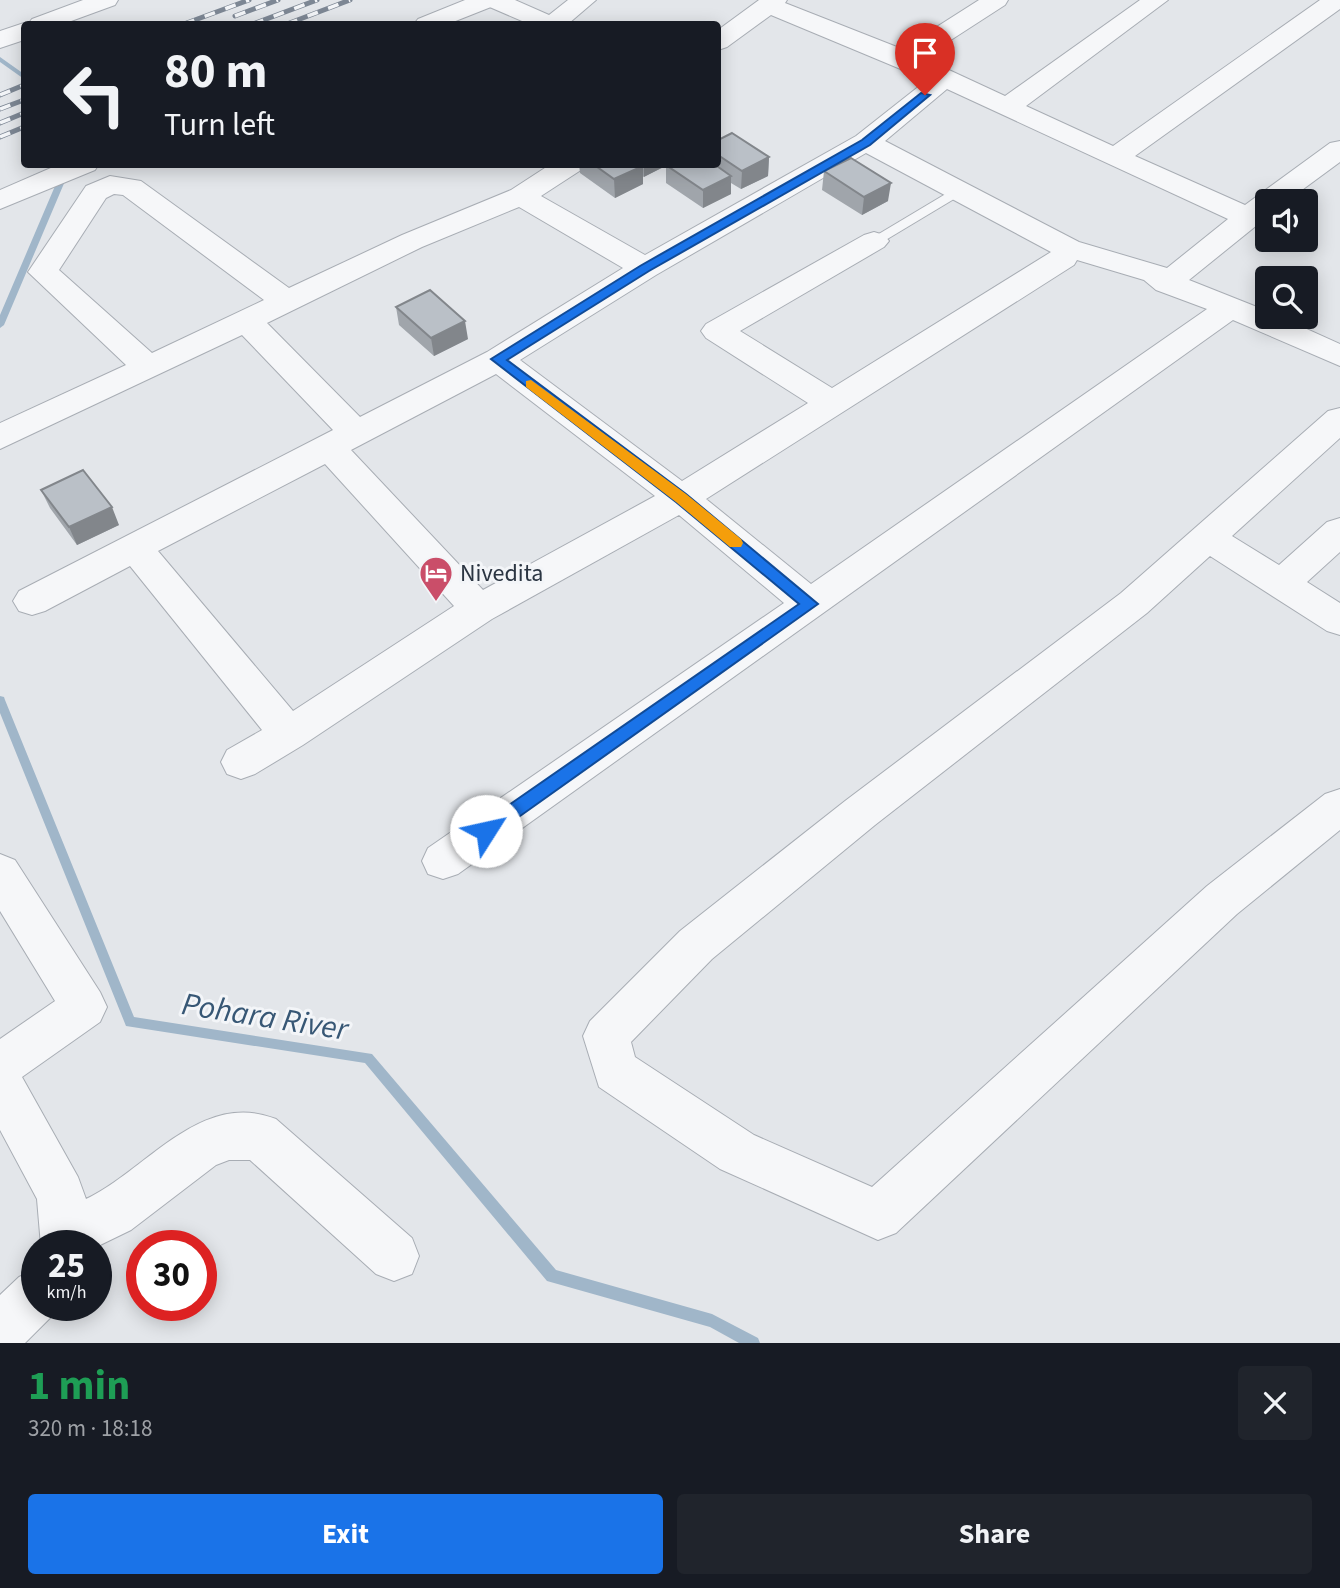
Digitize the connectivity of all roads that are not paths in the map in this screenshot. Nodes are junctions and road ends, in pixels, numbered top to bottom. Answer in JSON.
{"nodes":[{"id":1,"x":106,"y":0,"type":"edge"},
{"id":2,"x":487,"y":0,"type":"edge"},
{"id":3,"x":494,"y":0,"type":"edge"},
{"id":4,"x":584,"y":0,"type":"edge"},
{"id":5,"x":996,"y":0,"type":"edge"},
{"id":6,"x":1156,"y":0,"type":"edge"},
{"id":7,"x":1336,"y":0,"type":"edge"},
{"id":8,"x":772,"y":3,"type":"edge"},
{"id":9,"x":49,"y":21,"type":"edge"},
{"id":10,"x":434,"y":21,"type":"edge"},
{"id":11,"x":544,"y":21,"type":"edge"},
{"id":12,"x":555,"y":21,"type":"edge"},
{"id":13,"x":21,"y":32,"type":"edge"},
{"id":14,"x":721,"y":39,"type":"edge"},
{"id":15,"x":0,"y":40,"type":"edge"},
{"id":16,"x":904,"y":60,"type":"junction"},
{"id":17,"x":944,"y":79,"type":"junction"},
{"id":18,"x":1009,"y":106,"type":"junction"},
{"id":19,"x":866,"y":142,"type":"junction"},
{"id":20,"x":1340,"y":149,"type":"edge"},
{"id":21,"x":1115,"y":157,"type":"junction"},
{"id":22,"x":76,"y":168,"type":"edge"},
{"id":23,"x":565,"y":168,"type":"edge"},
{"id":24,"x":1286,"y":189,"type":"edge"},
{"id":25,"x":959,"y":190,"type":"junction"},
{"id":26,"x":520,"y":197,"type":"junction"},
{"id":27,"x":0,"y":201,"type":"edge"},
{"id":28,"x":1255,"y":205,"type":"edge"},
{"id":29,"x":1255,"y":212,"type":"edge"},
{"id":30,"x":874,"y":241,"type":"joint"},
{"id":31,"x":1068,"y":248,"type":"junction"},
{"id":32,"x":645,"y":268,"type":"junction"},
{"id":33,"x":1167,"y":283,"type":"junction"},
{"id":34,"x":286,"y":301,"type":"junction"},
{"id":35,"x":1231,"y":307,"type":"junction"},
{"id":36,"x":246,"y":321,"type":"junction"},
{"id":37,"x":1340,"y":322,"type":"edge"},
{"id":38,"x":1327,"y":350,"type":"edge"},
{"id":39,"x":498,"y":359,"type":"junction"},
{"id":40,"x":148,"y":367,"type":"junction"},
{"id":41,"x":832,"y":403,"type":"junction"},
{"id":42,"x":1334,"y":433,"type":"edge"},
{"id":43,"x":0,"y":437,"type":"edge"},
{"id":44,"x":344,"y":441,"type":"junction"},
{"id":45,"x":681,"y":498,"type":"junction"},
{"id":46,"x":1340,"y":531,"type":"edge"},
{"id":47,"x":1207,"y":537,"type":"junction"},
{"id":48,"x":134,"y":547,"type":"junction"},
{"id":49,"x":1281,"y":584,"type":"junction"},
{"id":50,"x":32,"y":601,"type":"dead end"},
{"id":51,"x":810,"y":604,"type":"junction"},
{"id":52,"x":479,"y":609,"type":"junction"},
{"id":53,"x":1340,"y":621,"type":"edge"},
{"id":54,"x":289,"y":734,"type":"junction"},
{"id":55,"x":241,"y":762,"type":"dead end"},
{"id":56,"x":1340,"y":806,"type":"edge"},
{"id":57,"x":443,"y":861,"type":"dead end"},
{"id":58,"x":0,"y":873,"type":"edge"},
{"id":59,"x":0,"y":1066,"type":"edge"},
{"id":60,"x":0,"y":1083,"type":"edge"},
{"id":61,"x":64,"y":1230,"type":"edge"},
{"id":62,"x":83,"y":1230,"type":"edge"},
{"id":63,"x":394,"y":1256,"type":"dead end"}],
"edges":[{"from":1,"to":9,"type":"street"},
{"from":2,"to":10,"type":"street"},
{"from":3,"to":11,"type":"street"},
{"from":4,"to":12,"type":"street"},
{"from":5,"to":16,"type":"street"},
{"from":6,"to":18,"type":"street"},
{"from":7,"to":21,"type":"street"},
{"from":8,"to":14,"type":"street"},
{"from":8,"to":16,"type":"street"},
{"from":13,"to":15,"type":"street"},
{"from":16,"to":17,"type":"street"},
{"from":17,"to":18,"type":"street"},
{"from":17,"to":19,"type":"street"},
{"from":18,"to":21,"type":"street"},
{"from":19,"to":25,"type":"street"},
{"from":19,"to":32,"type":"street"},
{"from":20,"to":24,"type":"street"},
{"from":21,"to":28,"type":"street"},
{"from":22,"to":27,"type":"street"},
{"from":23,"to":26,"type":"street"},
{"from":25,"to":30,"type":"lane"},
{"from":25,"to":31,"type":"street"},
{"from":26,"to":32,"type":"street"},
{"from":26,"to":34,"type":"street"},
{"from":29,"to":33,"type":"street"},
{"from":30,"to":41,"type":"street"},
{"from":31,"to":33,"type":"street"},
{"from":31,"to":41,"type":"street"},
{"from":32,"to":39,"type":"street"},
{"from":33,"to":35,"type":"street"},
{"from":34,"to":36,"type":"street"},
{"from":34,"to":40,"type":"street"},
{"from":35,"to":38,"type":"street"},
{"from":35,"to":51,"type":"street"},
{"from":36,"to":40,"type":"street"},
{"from":36,"to":44,"type":"street"},
{"from":37,"to":38,"type":"street"},
{"from":39,"to":44,"type":"street"},
{"from":39,"to":45,"type":"street"},
{"from":40,"to":43,"type":"street"},
{"from":41,"to":45,"type":"street"},
{"from":42,"to":47,"type":"street"},
{"from":44,"to":48,"type":"street"},
{"from":44,"to":52,"type":"street"},
{"from":45,"to":51,"type":"street"},
{"from":45,"to":52,"type":"street"},
{"from":46,"to":49,"type":"street"},
{"from":47,"to":49,"type":"street"},
{"from":47,"to":56,"type":"street"},
{"from":48,"to":50,"type":"street"},
{"from":48,"to":54,"type":"street"},
{"from":49,"to":53,"type":"street"},
{"from":51,"to":57,"type":"street"},
{"from":52,"to":54,"type":"street"},
{"from":54,"to":55,"type":"street"},
{"from":58,"to":59,"type":"street"},
{"from":60,"to":61,"type":"street"},
{"from":62,"to":63,"type":"street"}]}
